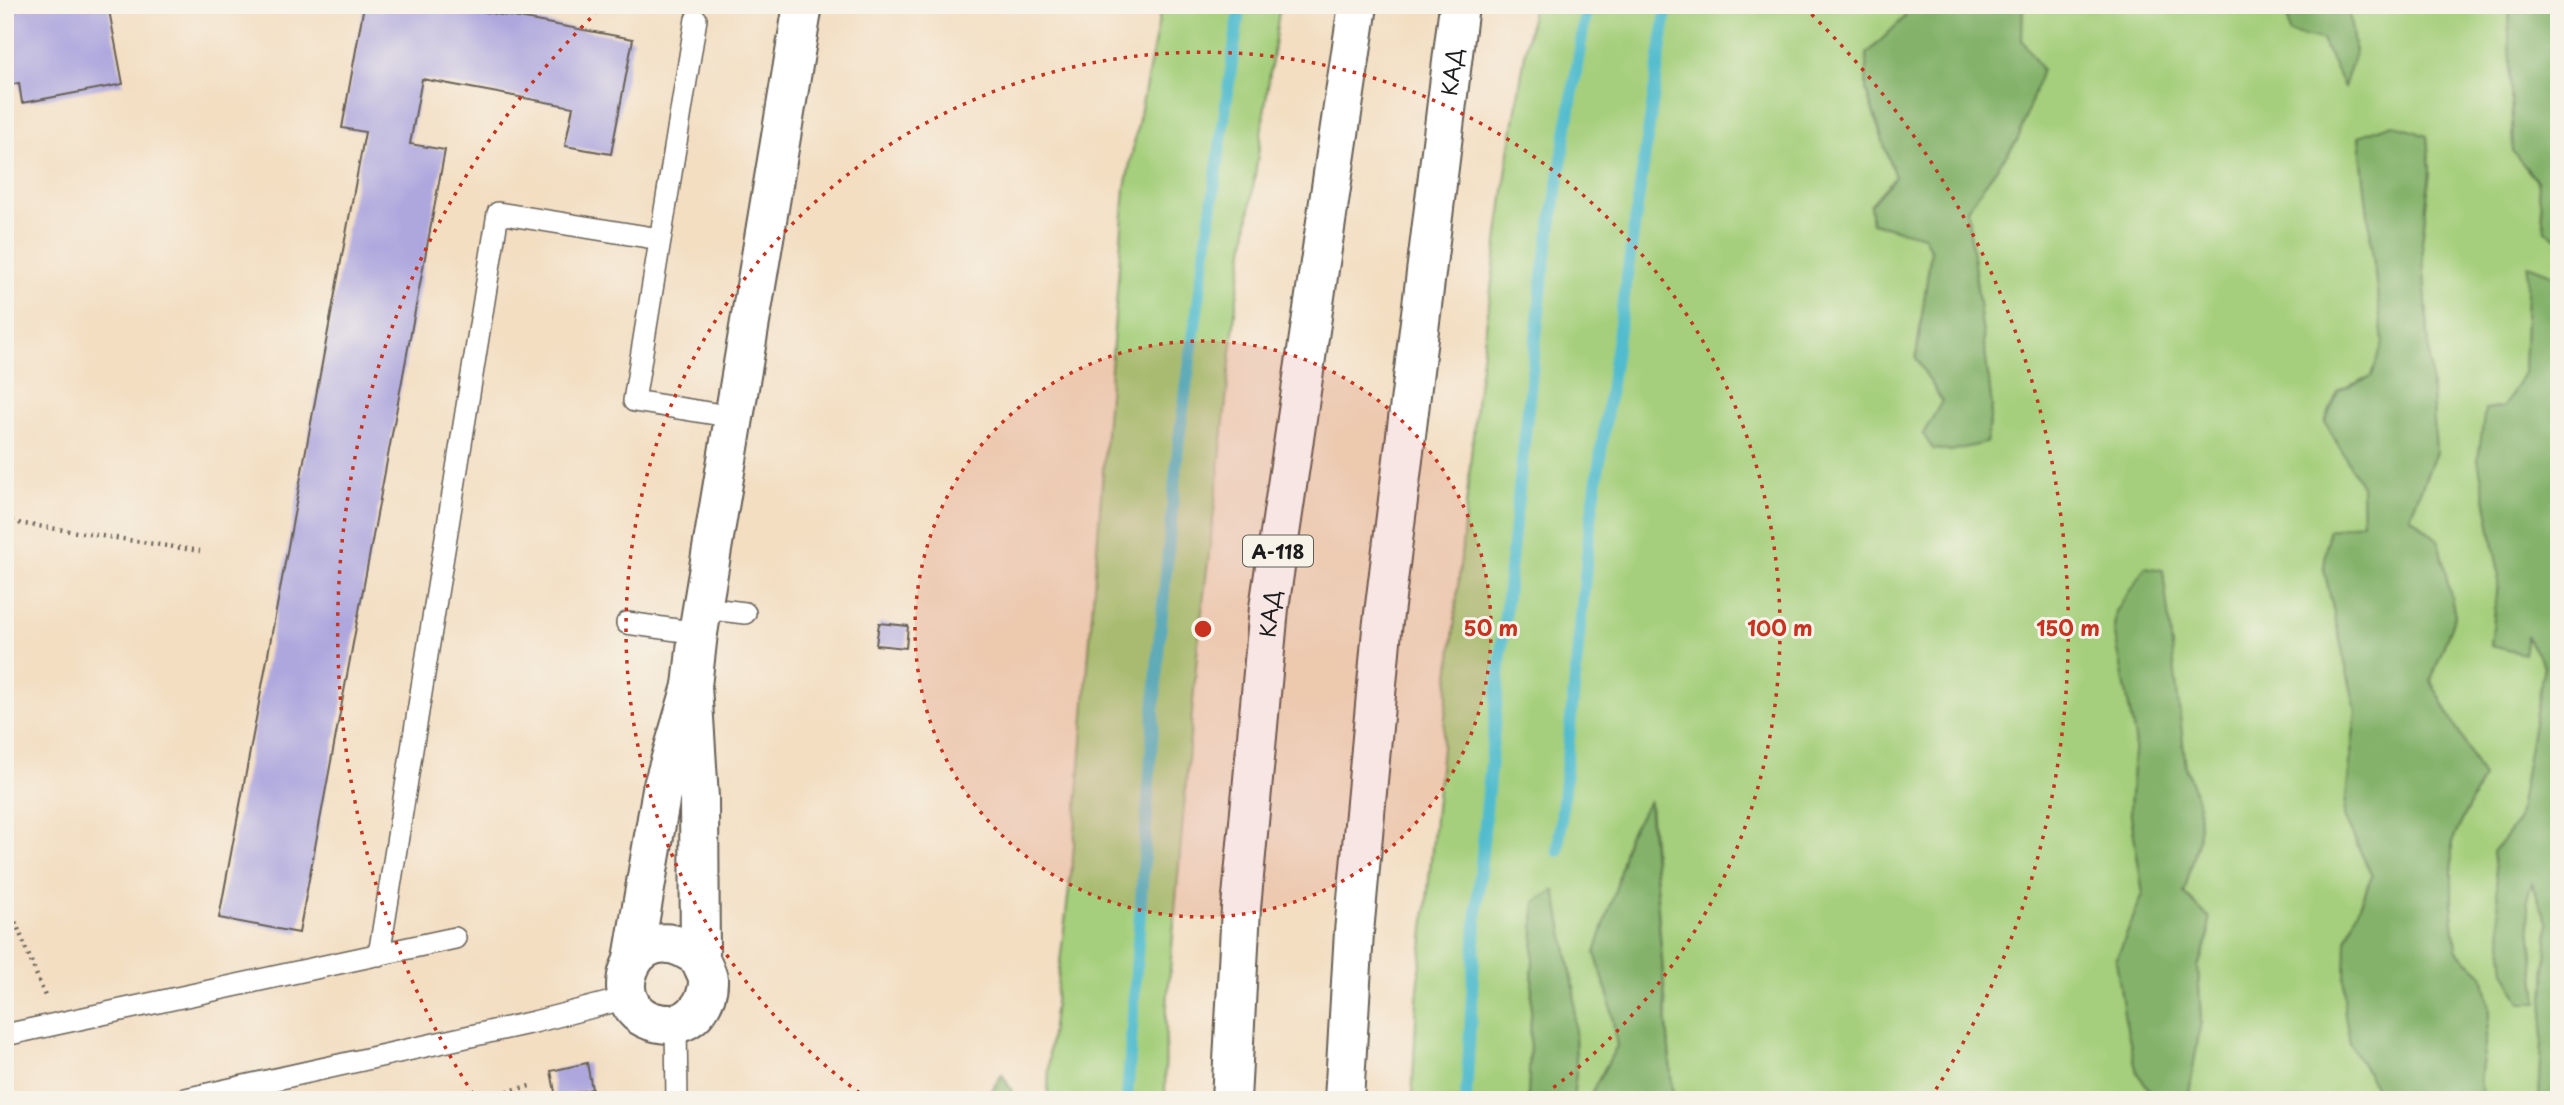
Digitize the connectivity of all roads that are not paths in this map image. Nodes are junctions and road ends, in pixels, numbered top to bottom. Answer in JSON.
{"nodes":[{"id":1,"x":803,"y":5,"type":"edge"},
{"id":2,"x":1358,"y":5,"type":"edge"},
{"id":3,"x":1459,"y":5,"type":"edge"},
{"id":4,"x":696,"y":19,"type":"dead end"},
{"id":5,"x":660,"y":239,"type":"junction"},
{"id":6,"x":734,"y":417,"type":"junction"},
{"id":7,"x":745,"y":613,"type":"dead end"},
{"id":8,"x":700,"y":620,"type":"junction"},
{"id":9,"x":627,"y":623,"type":"dead end"},
{"id":10,"x":691,"y":686,"type":"junction"},
{"id":11,"x":455,"y":938,"type":"dead end"},
{"id":12,"x":379,"y":955,"type":"junction"},
{"id":13,"x":700,"y":959,"type":"junction"},
{"id":14,"x":633,"y":960,"type":"junction"},
{"id":15,"x":628,"y":998,"type":"junction"},
{"id":16,"x":676,"y":1024,"type":"junction"},
{"id":17,"x":5,"y":1035,"type":"edge"},
{"id":18,"x":181,"y":1100,"type":"edge"},
{"id":19,"x":677,"y":1100,"type":"edge"},
{"id":20,"x":1231,"y":1100,"type":"edge"},
{"id":21,"x":1344,"y":1100,"type":"edge"}],
"edges":[{"from":1,"to":6,"type":"main road"},
{"from":2,"to":20,"type":"main road","name":"КАД","number":"А-118"},
{"from":3,"to":21,"type":"main road","name":"КАД"},
{"from":4,"to":5,"type":"lane"},
{"from":5,"to":6,"type":"lane"},
{"from":5,"to":12,"type":"lane"},
{"from":6,"to":8,"type":"main road"},
{"from":7,"to":8,"type":"lane"},
{"from":8,"to":9,"type":"lane"},
{"from":8,"to":10,"type":"main road"},
{"from":10,"to":13,"type":"main road"},
{"from":10,"to":14,"type":"main road"},
{"from":11,"to":12,"type":"lane"},
{"from":12,"to":17,"type":"lane"},
{"from":13,"to":14,"type":"main road"},
{"from":13,"to":16,"type":"main road"},
{"from":14,"to":15,"type":"main road"},
{"from":15,"to":16,"type":"main road"},
{"from":15,"to":18,"type":"lane"},
{"from":16,"to":19,"type":"lane"}]}
